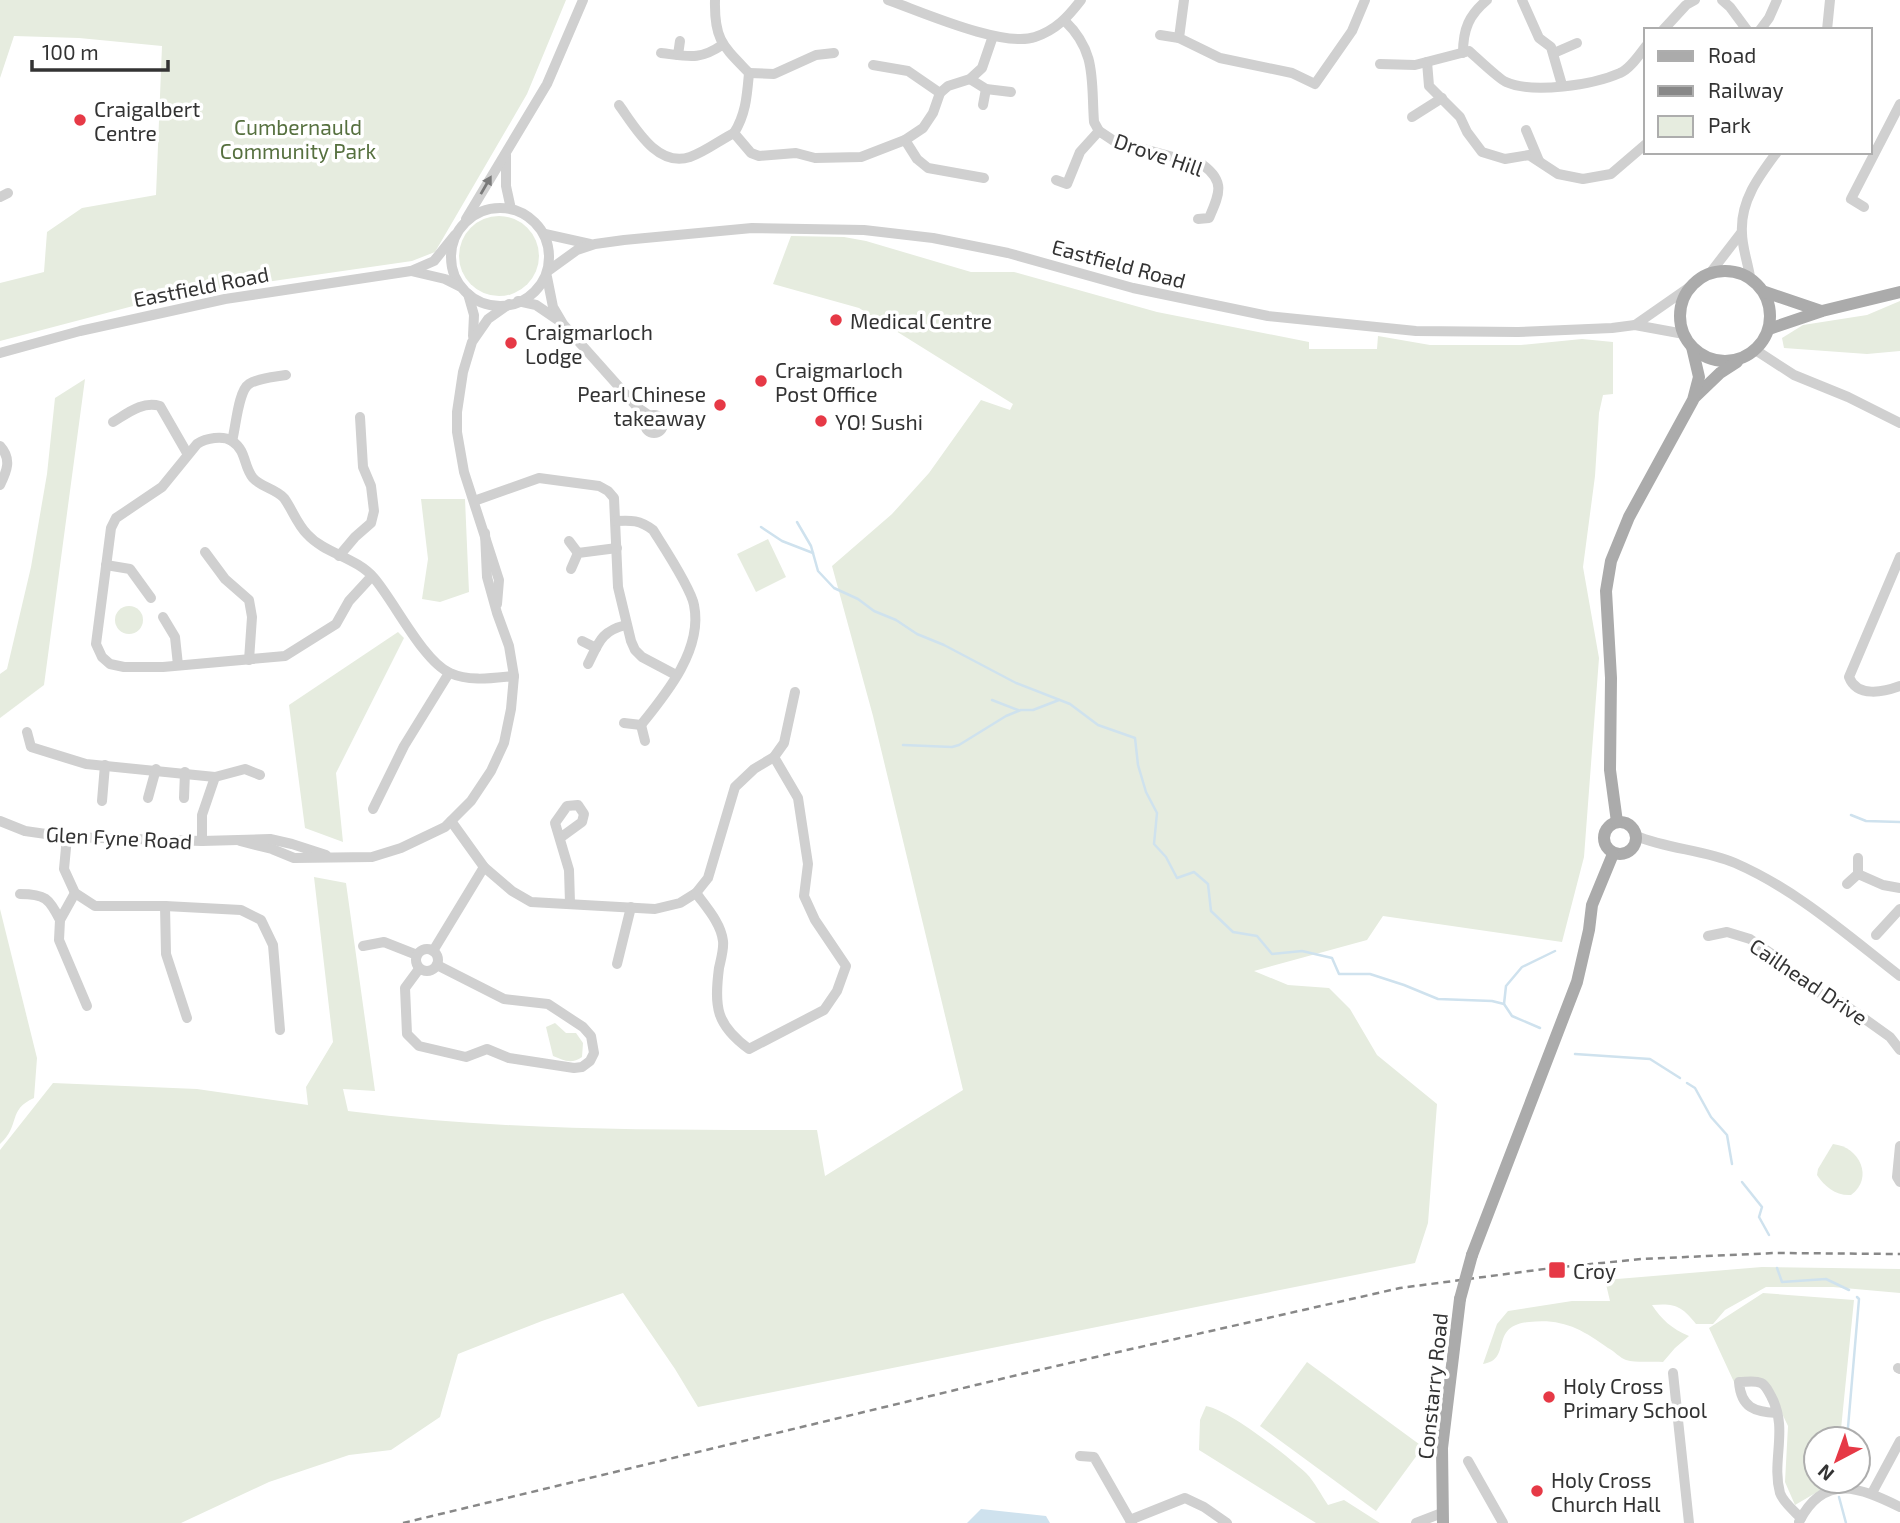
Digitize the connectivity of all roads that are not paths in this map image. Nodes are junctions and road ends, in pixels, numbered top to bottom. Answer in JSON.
{"nodes":[{"id":1,"x":583,"y":0,"type":"edge"},
{"id":2,"x":715,"y":0,"type":"edge"},
{"id":3,"x":888,"y":0,"type":"edge"},
{"id":4,"x":1081,"y":0,"type":"edge"},
{"id":5,"x":1184,"y":0,"type":"edge"},
{"id":6,"x":1365,"y":0,"type":"edge"},
{"id":7,"x":1487,"y":0,"type":"edge"},
{"id":8,"x":1522,"y":0,"type":"edge"},
{"id":9,"x":1722,"y":0,"type":"edge"},
{"id":10,"x":1777,"y":0,"type":"edge"},
{"id":11,"x":1688,"y":2,"type":"edge"},
{"id":12,"x":1831,"y":2,"type":"edge"},
{"id":13,"x":1065,"y":21,"type":"junction"},
{"id":14,"x":1665,"y":28,"type":"edge"},
{"id":15,"x":1746,"y":28,"type":"edge"},
{"id":16,"x":1762,"y":28,"type":"edge"},
{"id":17,"x":1827,"y":28,"type":"edge"},
{"id":18,"x":993,"y":36,"type":"junction"},
{"id":19,"x":1160,"y":36,"type":"dead end"},
{"id":20,"x":1179,"y":38,"type":"junction"},
{"id":21,"x":680,"y":41,"type":"dead end"},
{"id":22,"x":1577,"y":43,"type":"dead end"},
{"id":23,"x":722,"y":45,"type":"junction"},
{"id":24,"x":1644,"y":48,"type":"edge"},
{"id":25,"x":660,"y":53,"type":"dead end"},
{"id":26,"x":834,"y":53,"type":"dead end"},
{"id":27,"x":1464,"y":53,"type":"junction"},
{"id":28,"x":1554,"y":53,"type":"junction"},
{"id":29,"x":678,"y":55,"type":"junction"},
{"id":30,"x":816,"y":55,"type":"junction"},
{"id":31,"x":890,"y":56,"type":"dead end"},
{"id":32,"x":1427,"y":62,"type":"junction"},
{"id":33,"x":1380,"y":64,"type":"dead end"},
{"id":34,"x":873,"y":65,"type":"dead end"},
{"id":35,"x":888,"y":68,"type":"junction"},
{"id":36,"x":817,"y":69,"type":"dead end"},
{"id":37,"x":749,"y":73,"type":"junction"},
{"id":38,"x":970,"y":79,"type":"junction"},
{"id":39,"x":1315,"y":84,"type":"junction"},
{"id":40,"x":1562,"y":85,"type":"junction"},
{"id":41,"x":986,"y":89,"type":"junction"},
{"id":42,"x":1012,"y":92,"type":"dead end"},
{"id":43,"x":1326,"y":92,"type":"dead end"},
{"id":44,"x":940,"y":93,"type":"junction"},
{"id":45,"x":1442,"y":97,"type":"junction"},
{"id":46,"x":1900,"y":104,"type":"edge"},
{"id":47,"x":619,"y":105,"type":"dead end"},
{"id":48,"x":983,"y":105,"type":"dead end"},
{"id":49,"x":1412,"y":117,"type":"dead end"},
{"id":50,"x":1526,"y":130,"type":"dead end"},
{"id":51,"x":1099,"y":131,"type":"junction"},
{"id":52,"x":734,"y":133,"type":"junction"},
{"id":53,"x":905,"y":140,"type":"junction"},
{"id":54,"x":1644,"y":146,"type":"edge"},
{"id":55,"x":507,"y":149,"type":"junction"},
{"id":56,"x":1873,"y":153,"type":"edge"},
{"id":57,"x":1776,"y":154,"type":"edge"},
{"id":58,"x":966,"y":161,"type":"dead end"},
{"id":59,"x":1539,"y":161,"type":"junction"},
{"id":60,"x":964,"y":174,"type":"junction"},
{"id":61,"x":984,"y":178,"type":"dead end"},
{"id":62,"x":1080,"y":188,"type":"dead end"},
{"id":63,"x":1864,"y":207,"type":"dead end"},
{"id":64,"x":511,"y":209,"type":"junction"},
{"id":65,"x":465,"y":221,"type":"junction"},
{"id":66,"x":1219,"y":225,"type":"dead end"},
{"id":67,"x":1741,"y":233,"type":"junction"},
{"id":68,"x":455,"y":234,"type":"junction"},
{"id":69,"x":545,"y":234,"type":"junction"},
{"id":70,"x":595,"y":244,"type":"junction"},
{"id":71,"x":411,"y":271,"type":"junction"},
{"id":72,"x":1711,"y":272,"type":"junction"},
{"id":73,"x":547,"y":274,"type":"junction"},
{"id":74,"x":1750,"y":277,"type":"junction"},
{"id":75,"x":1690,"y":286,"type":"junction"},
{"id":76,"x":465,"y":291,"type":"junction"},
{"id":77,"x":1765,"y":292,"type":"junction"},
{"id":78,"x":1900,"y":292,"type":"edge"},
{"id":79,"x":514,"y":302,"type":"junction"},
{"id":80,"x":1822,"y":311,"type":"junction"},
{"id":81,"x":563,"y":324,"type":"junction"},
{"id":82,"x":1635,"y":324,"type":"junction"},
{"id":83,"x":1769,"y":329,"type":"junction"},
{"id":84,"x":1684,"y":334,"type":"junction"},
{"id":85,"x":472,"y":342,"type":"junction"},
{"id":86,"x":1692,"y":347,"type":"junction"},
{"id":87,"x":0,"y":353,"type":"edge"},
{"id":88,"x":1751,"y":354,"type":"junction"},
{"id":89,"x":286,"y":375,"type":"dead end"},
{"id":90,"x":1848,"y":397,"type":"junction"},
{"id":91,"x":1693,"y":400,"type":"junction"},
{"id":92,"x":650,"y":416,"type":"dead end"},
{"id":93,"x":360,"y":417,"type":"dead end"},
{"id":94,"x":113,"y":422,"type":"dead end"},
{"id":95,"x":1900,"y":423,"type":"edge"},
{"id":96,"x":1900,"y":429,"type":"edge"},
{"id":97,"x":232,"y":441,"type":"junction"},
{"id":98,"x":0,"y":446,"type":"edge"},
{"id":99,"x":187,"y":453,"type":"junction"},
{"id":100,"x":0,"y":485,"type":"edge"},
{"id":101,"x":474,"y":501,"type":"junction"},
{"id":102,"x":616,"y":521,"type":"junction"},
{"id":103,"x":569,"y":541,"type":"dead end"},
{"id":104,"x":617,"y":548,"type":"junction"},
{"id":105,"x":205,"y":552,"type":"dead end"},
{"id":106,"x":578,"y":554,"type":"junction"},
{"id":107,"x":340,"y":556,"type":"junction"},
{"id":108,"x":1900,"y":557,"type":"edge"},
{"id":109,"x":106,"y":565,"type":"junction"},
{"id":110,"x":571,"y":569,"type":"dead end"},
{"id":111,"x":372,"y":576,"type":"junction"},
{"id":112,"x":151,"y":598,"type":"dead end"},
{"id":113,"x":163,"y":617,"type":"dead end"},
{"id":114,"x":626,"y":625,"type":"junction"},
{"id":115,"x":582,"y":641,"type":"dead end"},
{"id":116,"x":596,"y":648,"type":"junction"},
{"id":117,"x":249,"y":660,"type":"junction"},
{"id":118,"x":588,"y":664,"type":"dead end"},
{"id":119,"x":178,"y":665,"type":"junction"},
{"id":120,"x":449,"y":673,"type":"junction"},
{"id":121,"x":676,"y":675,"type":"junction"},
{"id":122,"x":514,"y":676,"type":"junction"},
{"id":123,"x":1900,"y":686,"type":"edge"},
{"id":124,"x":795,"y":692,"type":"dead end"},
{"id":125,"x":624,"y":723,"type":"dead end"},
{"id":126,"x":641,"y":725,"type":"junction"},
{"id":127,"x":27,"y":732,"type":"dead end"},
{"id":128,"x":645,"y":741,"type":"dead end"},
{"id":129,"x":774,"y":757,"type":"junction"},
{"id":130,"x":105,"y":765,"type":"junction"},
{"id":131,"x":156,"y":769,"type":"junction"},
{"id":132,"x":185,"y":772,"type":"junction"},
{"id":133,"x":260,"y":775,"type":"dead end"},
{"id":134,"x":215,"y":777,"type":"junction"},
{"id":135,"x":148,"y":798,"type":"dead end"},
{"id":136,"x":184,"y":798,"type":"dead end"},
{"id":137,"x":102,"y":801,"type":"dead end"},
{"id":138,"x":373,"y":809,"type":"dead end"},
{"id":139,"x":0,"y":821,"type":"edge"},
{"id":140,"x":451,"y":821,"type":"junction"},
{"id":141,"x":1617,"y":822,"type":"junction"},
{"id":142,"x":1636,"y":836,"type":"junction"},
{"id":143,"x":67,"y":837,"type":"junction"},
{"id":144,"x":560,"y":838,"type":"dead end"},
{"id":145,"x":202,"y":841,"type":"junction"},
{"id":146,"x":1614,"y":854,"type":"junction"},
{"id":147,"x":1858,"y":858,"type":"dead end"},
{"id":148,"x":484,"y":867,"type":"junction"},
{"id":149,"x":1858,"y":874,"type":"junction"},
{"id":150,"x":1847,"y":884,"type":"dead end"},
{"id":151,"x":1900,"y":888,"type":"edge"},
{"id":152,"x":75,"y":893,"type":"junction"},
{"id":153,"x":696,"y":893,"type":"junction"},
{"id":154,"x":20,"y":894,"type":"dead end"},
{"id":155,"x":570,"y":903,"type":"junction"},
{"id":156,"x":165,"y":906,"type":"junction"},
{"id":157,"x":631,"y":907,"type":"junction"},
{"id":158,"x":1900,"y":909,"type":"edge"},
{"id":159,"x":60,"y":920,"type":"junction"},
{"id":160,"x":1877,"y":934,"type":"dead end"},
{"id":161,"x":1708,"y":936,"type":"dead end"},
{"id":162,"x":363,"y":946,"type":"dead end"},
{"id":163,"x":433,"y":951,"type":"junction"},
{"id":164,"x":417,"y":955,"type":"junction"},
{"id":165,"x":617,"y":964,"type":"dead end"},
{"id":166,"x":437,"y":965,"type":"junction"},
{"id":167,"x":419,"y":969,"type":"junction"},
{"id":168,"x":1900,"y":976,"type":"edge"},
{"id":169,"x":87,"y":1006,"type":"dead end"},
{"id":170,"x":187,"y":1018,"type":"dead end"},
{"id":171,"x":280,"y":1030,"type":"dead end"},
{"id":172,"x":1900,"y":1050,"type":"edge"},
{"id":173,"x":1900,"y":1146,"type":"edge"},
{"id":174,"x":1900,"y":1182,"type":"edge"},
{"id":175,"x":1673,"y":1373,"type":"dead end"},
{"id":176,"x":1777,"y":1413,"type":"dead end"},
{"id":177,"x":1900,"y":1441,"type":"edge"},
{"id":178,"x":1080,"y":1456,"type":"dead end"},
{"id":179,"x":1468,"y":1461,"type":"dead end"},
{"id":180,"x":1872,"y":1493,"type":"joint"},
{"id":181,"x":1822,"y":1495,"type":"edge"},
{"id":182,"x":1900,"y":1507,"type":"edge"},
{"id":183,"x":1443,"y":1518,"type":"edge"},
{"id":184,"x":1800,"y":1520,"type":"edge"},
{"id":185,"x":1131,"y":1522,"type":"edge"},
{"id":186,"x":1227,"y":1523,"type":"edge"},
{"id":187,"x":1416,"y":1523,"type":"edge"},
{"id":188,"x":1503,"y":1523,"type":"edge"},
{"id":189,"x":1689,"y":1523,"type":"edge"}],
"edges":[{"from":1,"to":55,"type":"street"},
{"from":2,"to":23,"type":"street"},
{"from":3,"to":18,"type":"street"},
{"from":4,"to":13,"type":"street"},
{"from":5,"to":20,"type":"street"},
{"from":6,"to":39,"type":"street"},
{"from":7,"to":27,"type":"street"},
{"from":8,"to":28,"type":"street"},
{"from":9,"to":15,"type":"street"},
{"from":10,"to":16,"type":"street"},
{"from":11,"to":14,"type":"street"},
{"from":12,"to":17,"type":"street"},
{"from":13,"to":18,"type":"street"},
{"from":13,"to":51,"type":"street","name":"Drove Hill"},
{"from":18,"to":38,"type":"street"},
{"from":19,"to":20,"type":"street"},
{"from":20,"to":39,"type":"street"},
{"from":21,"to":29,"type":"street"},
{"from":22,"to":28,"type":"street"},
{"from":23,"to":29,"type":"street"},
{"from":23,"to":37,"type":"street"},
{"from":24,"to":40,"type":"street"},
{"from":25,"to":29,"type":"street"},
{"from":26,"to":30,"type":"street"},
{"from":27,"to":32,"type":"street"},
{"from":27,"to":40,"type":"street"},
{"from":28,"to":40,"type":"street"},
{"from":30,"to":36,"type":"street"},
{"from":30,"to":37,"type":"street"},
{"from":31,"to":35,"type":"street"},
{"from":32,"to":33,"type":"street"},
{"from":32,"to":45,"type":"street"},
{"from":34,"to":35,"type":"street"},
{"from":35,"to":44,"type":"street"},
{"from":37,"to":52,"type":"street"},
{"from":38,"to":41,"type":"street"},
{"from":38,"to":44,"type":"street"},
{"from":39,"to":43,"type":"street"},
{"from":41,"to":42,"type":"street"},
{"from":41,"to":48,"type":"street"},
{"from":44,"to":53,"type":"street"},
{"from":45,"to":49,"type":"street"},
{"from":45,"to":59,"type":"street"},
{"from":46,"to":56,"type":"street"},
{"from":47,"to":52,"type":"street"},
{"from":50,"to":59,"type":"street"},
{"from":51,"to":62,"type":"street","name":"Drove Hill"},
{"from":51,"to":66,"type":"street","name":"Drove Hill"},
{"from":52,"to":53,"type":"street"},
{"from":53,"to":60,"type":"street"},
{"from":54,"to":59,"type":"street"},
{"from":55,"to":64,"type":"street"},
{"from":65,"to":55,"type":"street","one_way":true},
{"from":56,"to":63,"type":"street"},
{"from":57,"to":67,"type":"street"},
{"from":58,"to":60,"type":"street"},
{"from":60,"to":61,"type":"street"},
{"from":64,"to":65,"type":"street"},
{"from":64,"to":69,"type":"street"},
{"from":65,"to":68,"type":"street"},
{"from":67,"to":72,"type":"street"},
{"from":67,"to":74,"type":"street"},
{"from":68,"to":71,"type":"street","name":"Eastfield Road"},
{"from":68,"to":76,"type":"street"},
{"from":69,"to":70,"type":"street","name":"Eastfield Road"},
{"from":69,"to":73,"type":"street"},
{"from":70,"to":73,"type":"street","name":"Eastfield Road"},
{"from":70,"to":82,"type":"street","name":"Eastfield Road"},
{"from":71,"to":76,"type":"street","name":"Eastfield Road"},
{"from":71,"to":87,"type":"street","name":"Eastfield Road"},
{"from":72,"to":74,"type":"main road"},
{"from":72,"to":75,"type":"main road"},
{"from":73,"to":79,"type":"street"},
{"from":73,"to":81,"type":"street"},
{"from":74,"to":77,"type":"main road"},
{"from":75,"to":82,"type":"street","name":"Eastfield Road"},
{"from":75,"to":84,"type":"main road"},
{"from":76,"to":79,"type":"street"},
{"from":76,"to":85,"type":"street","name":"Glen Fyne Road"},
{"from":77,"to":80,"type":"main road"},
{"from":77,"to":83,"type":"main road"},
{"from":78,"to":80,"type":"main road"},
{"from":79,"to":81,"type":"street"},
{"from":79,"to":85,"type":"street","name":"Glen Fyne Road"},
{"from":80,"to":83,"type":"main road"},
{"from":81,"to":92,"type":"street"},
{"from":82,"to":84,"type":"street","name":"Eastfield Road"},
{"from":83,"to":88,"type":"main road"},
{"from":84,"to":86,"type":"main road"},
{"from":85,"to":101,"type":"street","name":"Glen Fyne Road"},
{"from":86,"to":88,"type":"main road"},
{"from":86,"to":91,"type":"main road"},
{"from":88,"to":90,"type":"street"},
{"from":88,"to":91,"type":"main road"},
{"from":89,"to":97,"type":"street"},
{"from":90,"to":95,"type":"street"},
{"from":90,"to":96,"type":"street"},
{"from":91,"to":141,"type":"main road"},
{"from":93,"to":107,"type":"street"},
{"from":94,"to":99,"type":"street"},
{"from":97,"to":99,"type":"street"},
{"from":97,"to":107,"type":"street"},
{"from":98,"to":100,"type":"street"},
{"from":99,"to":109,"type":"street"},
{"from":101,"to":102,"type":"street"},
{"from":101,"to":122,"type":"street","name":"Glen Fyne Road"},
{"from":102,"to":104,"type":"street"},
{"from":102,"to":121,"type":"street"},
{"from":103,"to":106,"type":"street"},
{"from":104,"to":106,"type":"street"},
{"from":104,"to":114,"type":"street"},
{"from":105,"to":117,"type":"street"},
{"from":106,"to":110,"type":"street"},
{"from":107,"to":111,"type":"street"},
{"from":108,"to":123,"type":"street"},
{"from":109,"to":112,"type":"street"},
{"from":109,"to":119,"type":"street"},
{"from":111,"to":117,"type":"street"},
{"from":111,"to":120,"type":"street"},
{"from":113,"to":119,"type":"street"},
{"from":114,"to":116,"type":"street"},
{"from":114,"to":121,"type":"street"},
{"from":115,"to":116,"type":"street"},
{"from":116,"to":118,"type":"street"},
{"from":117,"to":119,"type":"street"},
{"from":120,"to":122,"type":"street"},
{"from":120,"to":138,"type":"street"},
{"from":121,"to":126,"type":"street"},
{"from":122,"to":140,"type":"street","name":"Glen Fyne Road"},
{"from":124,"to":129,"type":"street"},
{"from":125,"to":126,"type":"street"},
{"from":126,"to":128,"type":"street"},
{"from":127,"to":130,"type":"street"},
{"from":129,"to":153,"type":"street"},
{"from":129,"to":153,"type":"street"},
{"from":130,"to":131,"type":"street"},
{"from":130,"to":137,"type":"street"},
{"from":131,"to":132,"type":"street"},
{"from":131,"to":135,"type":"street"},
{"from":132,"to":134,"type":"street"},
{"from":132,"to":136,"type":"street"},
{"from":133,"to":134,"type":"street"},
{"from":134,"to":145,"type":"street"},
{"from":139,"to":143,"type":"street","name":"Glen Fyne Road"},
{"from":140,"to":145,"type":"street","name":"Glen Fyne Road"},
{"from":140,"to":148,"type":"street"},
{"from":141,"to":142,"type":"main road"},
{"from":141,"to":146,"type":"main road"},
{"from":142,"to":146,"type":"main road"},
{"from":142,"to":168,"type":"street"},
{"from":143,"to":145,"type":"street","name":"Glen Fyne Road"},
{"from":143,"to":152,"type":"street"},
{"from":144,"to":155,"type":"street"},
{"from":146,"to":183,"type":"main road","name":"Constarry Road","bridge":true},
{"from":147,"to":149,"type":"street"},
{"from":148,"to":155,"type":"street"},
{"from":148,"to":163,"type":"street"},
{"from":149,"to":150,"type":"street"},
{"from":149,"to":151,"type":"street"},
{"from":152,"to":156,"type":"street"},
{"from":152,"to":159,"type":"street"},
{"from":153,"to":157,"type":"street"},
{"from":154,"to":159,"type":"street"},
{"from":155,"to":157,"type":"street"},
{"from":156,"to":170,"type":"street"},
{"from":156,"to":171,"type":"street"},
{"from":157,"to":165,"type":"street"},
{"from":158,"to":160,"type":"street"},
{"from":159,"to":169,"type":"street"},
{"from":161,"to":172,"type":"street","name":"Cailhead Drive"},
{"from":162,"to":164,"type":"street"},
{"from":163,"to":164,"type":"street"},
{"from":163,"to":166,"type":"street"},
{"from":164,"to":167,"type":"street"},
{"from":166,"to":167,"type":"street"},
{"from":166,"to":167,"type":"street"},
{"from":173,"to":174,"type":"street"},
{"from":175,"to":189,"type":"street"},
{"from":176,"to":184,"type":"street"},
{"from":177,"to":180,"type":"street"},
{"from":178,"to":185,"type":"street"},
{"from":179,"to":188,"type":"street"},
{"from":180,"to":182,"type":"street"},
{"from":181,"to":184,"type":"street"},
{"from":183,"to":187,"type":"street"},
{"from":185,"to":186,"type":"street"}]}
